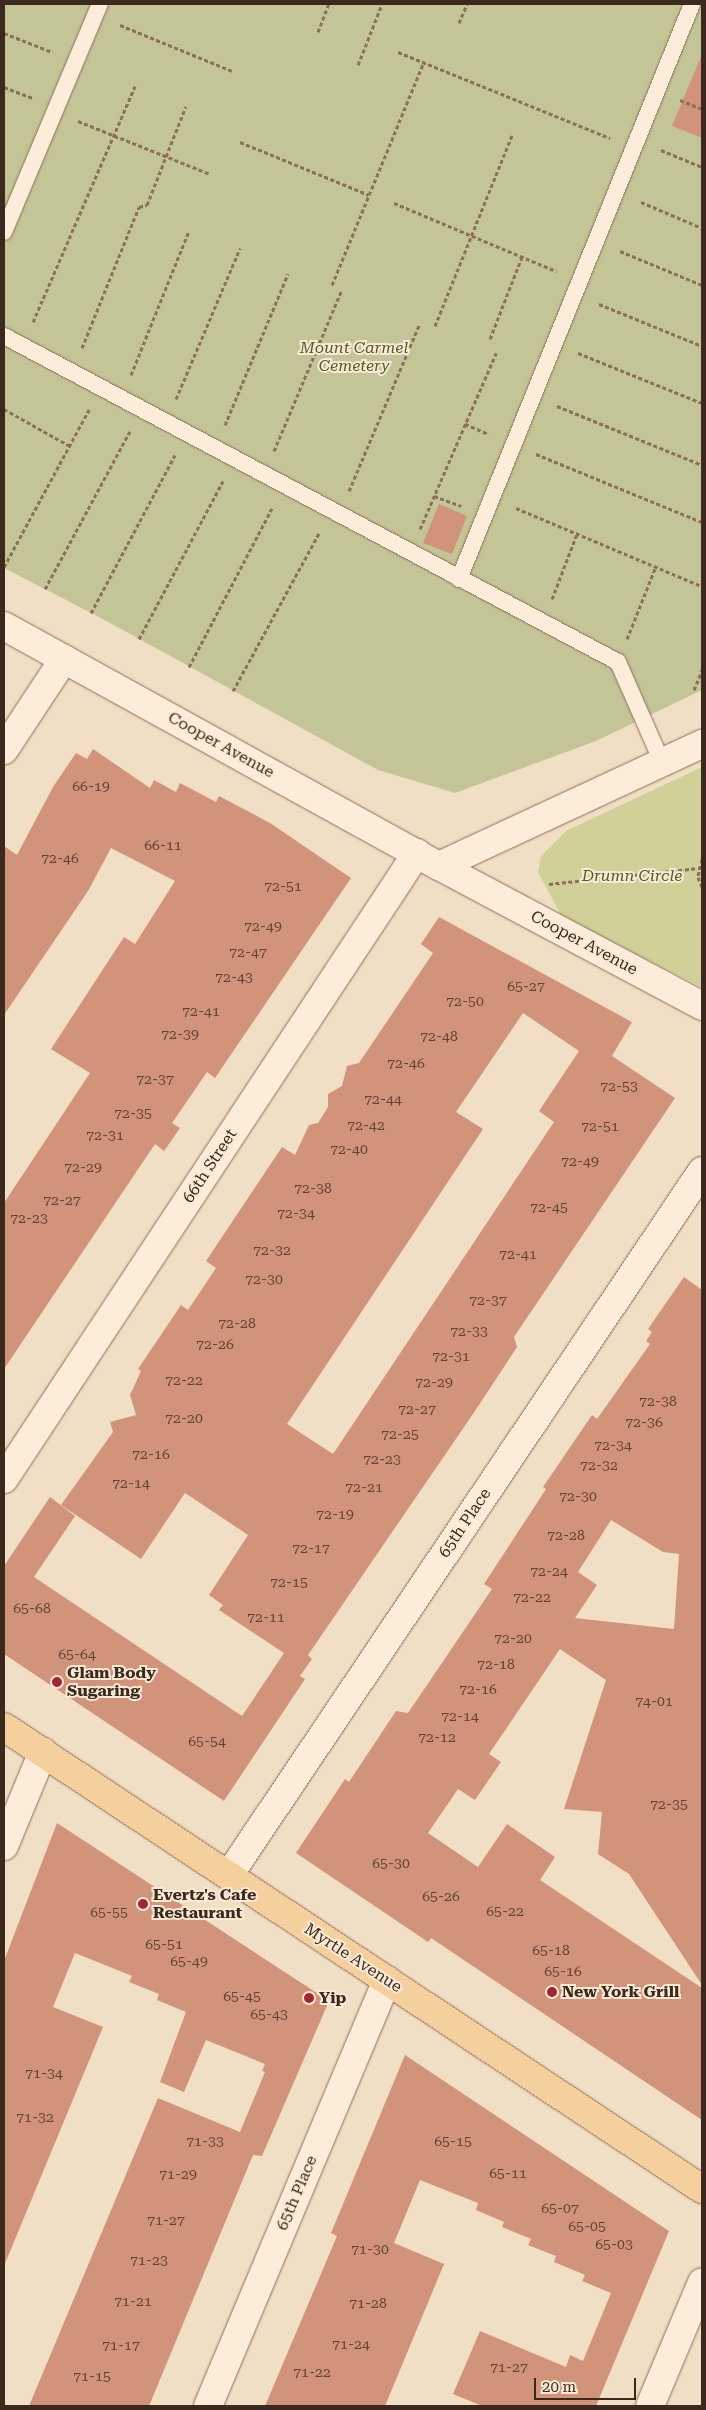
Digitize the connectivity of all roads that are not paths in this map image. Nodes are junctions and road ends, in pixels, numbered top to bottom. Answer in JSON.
{"nodes":[{"id":1,"x":692,"y":4,"type":"edge"},
{"id":2,"x":98,"y":9,"type":"edge"},
{"id":3,"x":4,"y":232,"type":"edge"},
{"id":4,"x":4,"y":336,"type":"edge"},
{"id":5,"x":459,"y":578,"type":"junction"},
{"id":6,"x":4,"y":626,"type":"edge"},
{"id":7,"x":64,"y":659,"type":"junction"},
{"id":8,"x":702,"y":744,"type":"edge"},
{"id":9,"x":4,"y":750,"type":"edge"},
{"id":10,"x":662,"y":762,"type":"junction"},
{"id":11,"x":428,"y":859,"type":"junction"},
{"id":12,"x":702,"y":1006,"type":"edge"},
{"id":13,"x":702,"y":1171,"type":"edge"},
{"id":14,"x":4,"y":1479,"type":"edge"},
{"id":15,"x":4,"y":1727,"type":"edge"},
{"id":16,"x":43,"y":1752,"type":"junction"},
{"id":17,"x":4,"y":1846,"type":"edge"},
{"id":18,"x":228,"y":1875,"type":"junction"},
{"id":19,"x":387,"y":1980,"type":"junction"},
{"id":20,"x":702,"y":2189,"type":"edge"},
{"id":21,"x":702,"y":2282,"type":"edge"},
{"id":22,"x":208,"y":2406,"type":"edge"},
{"id":23,"x":650,"y":2406,"type":"edge"}],
"edges":[{"from":1,"to":5,"type":"lane"},
{"from":2,"to":3,"type":"lane"},
{"from":4,"to":5,"type":"lane"},
{"from":5,"to":10,"type":"lane"},
{"from":6,"to":7,"type":"street","name":"Cooper Avenue"},
{"from":7,"to":9,"type":"street"},
{"from":7,"to":11,"type":"street","name":"Cooper Avenue"},
{"from":8,"to":10,"type":"street"},
{"from":10,"to":11,"type":"street"},
{"from":11,"to":12,"type":"street","name":"Cooper Avenue"},
{"from":11,"to":14,"type":"street","name":"66th Street"},
{"from":13,"to":18,"type":"street","name":"65th Place"},
{"from":15,"to":16,"type":"main road","name":"Myrtle Avenue"},
{"from":16,"to":17,"type":"street"},
{"from":16,"to":18,"type":"main road","name":"Myrtle Avenue"},
{"from":18,"to":19,"type":"main road","name":"Myrtle Avenue"},
{"from":19,"to":20,"type":"main road","name":"Myrtle Avenue"},
{"from":19,"to":22,"type":"street","name":"65th Place"},
{"from":21,"to":23,"type":"street"}]}
